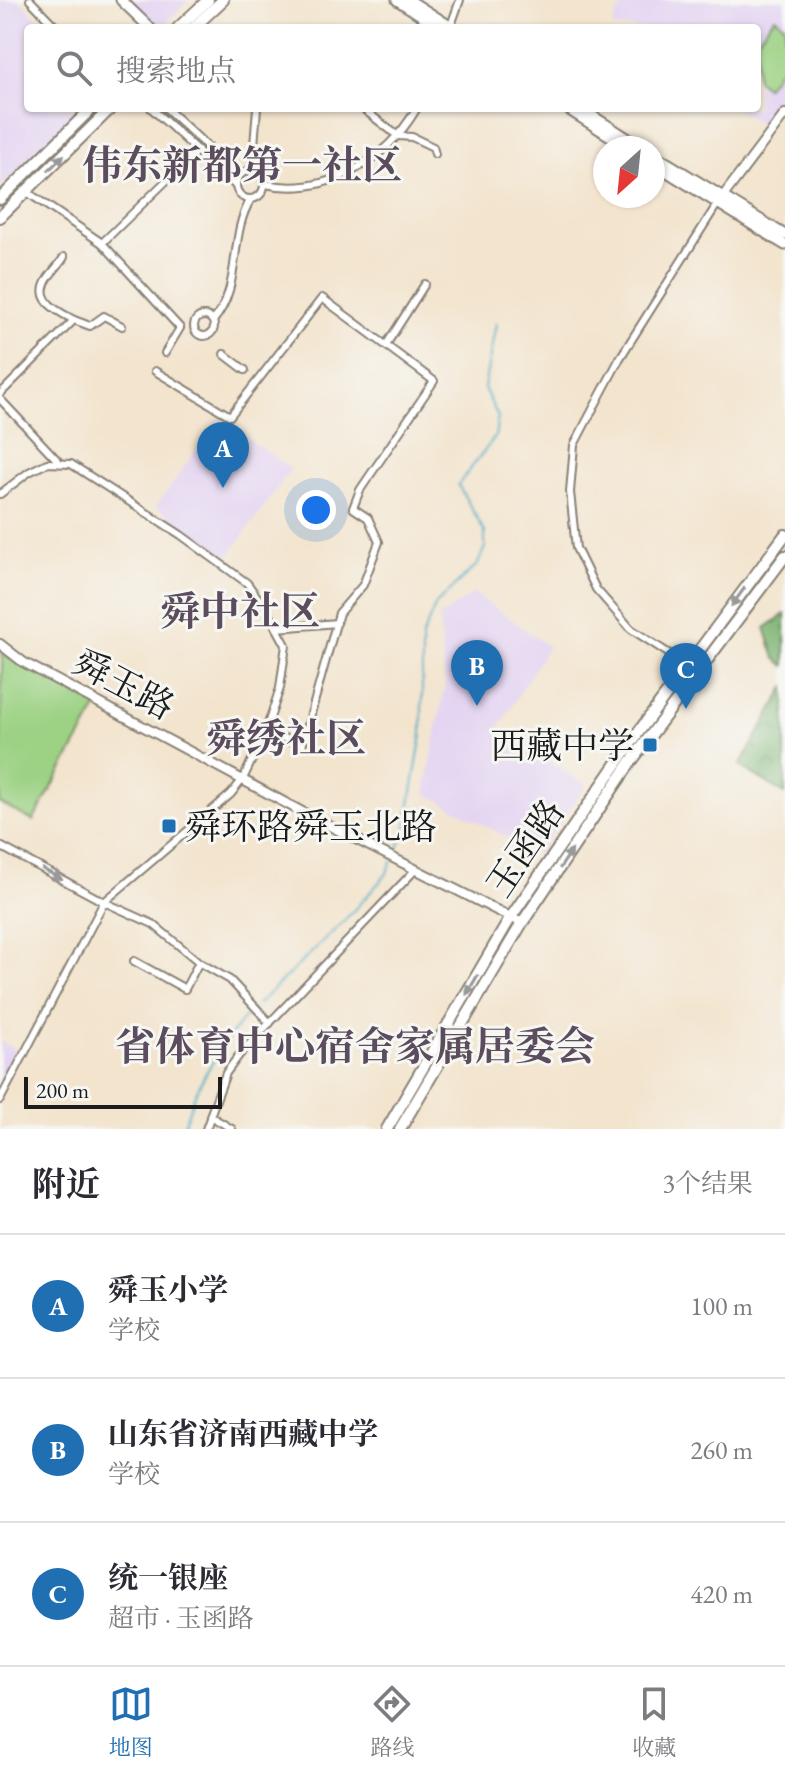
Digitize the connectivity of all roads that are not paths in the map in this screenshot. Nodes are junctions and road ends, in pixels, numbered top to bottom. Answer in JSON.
{"nodes":[{"id":1,"x":30,"y":0,"type":"edge"},
{"id":2,"x":114,"y":0,"type":"edge"},
{"id":3,"x":121,"y":0,"type":"edge"},
{"id":4,"x":208,"y":0,"type":"edge"},
{"id":5,"x":223,"y":0,"type":"edge"},
{"id":6,"x":397,"y":0,"type":"edge"},
{"id":7,"x":409,"y":0,"type":"edge"},
{"id":8,"x":460,"y":0,"type":"edge"},
{"id":9,"x":53,"y":24,"type":"edge"},
{"id":10,"x":137,"y":24,"type":"edge"},
{"id":11,"x":146,"y":24,"type":"edge"},
{"id":12,"x":182,"y":24,"type":"edge"},
{"id":13,"x":197,"y":24,"type":"edge"},
{"id":14,"x":442,"y":24,"type":"edge"},
{"id":15,"x":443,"y":24,"type":"edge"},
{"id":16,"x":451,"y":24,"type":"edge"},
{"id":17,"x":88,"y":112,"type":"edge"},
{"id":18,"x":107,"y":112,"type":"edge"},
{"id":19,"x":155,"y":112,"type":"edge"},
{"id":20,"x":170,"y":112,"type":"edge"},
{"id":21,"x":257,"y":112,"type":"edge"},
{"id":22,"x":367,"y":112,"type":"edge"},
{"id":23,"x":415,"y":112,"type":"edge"},
{"id":24,"x":572,"y":112,"type":"edge"},
{"id":25,"x":586,"y":112,"type":"edge"},
{"id":26,"x":785,"y":114,"type":"edge"},
{"id":27,"x":396,"y":134,"type":"junction"},
{"id":28,"x":610,"y":136,"type":"edge"},
{"id":29,"x":624,"y":136,"type":"edge"},
{"id":30,"x":198,"y":150,"type":"junction"},
{"id":31,"x":435,"y":154,"type":"dead end"},
{"id":32,"x":665,"y":162,"type":"edge"},
{"id":33,"x":252,"y":170,"type":"junction"},
{"id":34,"x":665,"y":170,"type":"edge"},
{"id":35,"x":239,"y":176,"type":"junction"},
{"id":36,"x":265,"y":184,"type":"junction"},
{"id":37,"x":236,"y":186,"type":"junction"},
{"id":38,"x":27,"y":192,"type":"junction"},
{"id":39,"x":0,"y":199,"type":"edge"},
{"id":40,"x":251,"y":199,"type":"junction"},
{"id":41,"x":720,"y":200,"type":"junction"},
{"id":42,"x":0,"y":217,"type":"edge"},
{"id":43,"x":785,"y":235,"type":"edge"},
{"id":44,"x":102,"y":243,"type":"junction"},
{"id":45,"x":785,"y":245,"type":"edge"},
{"id":46,"x":64,"y":257,"type":"dead end"},
{"id":47,"x":425,"y":284,"type":"dead end"},
{"id":48,"x":74,"y":320,"type":"junction"},
{"id":49,"x":213,"y":321,"type":"junction"},
{"id":50,"x":122,"y":326,"type":"dead end"},
{"id":51,"x":180,"y":328,"type":"junction"},
{"id":52,"x":195,"y":330,"type":"junction"},
{"id":53,"x":386,"y":345,"type":"junction"},
{"id":54,"x":165,"y":353,"type":"dead end"},
{"id":55,"x":224,"y":354,"type":"dead end"},
{"id":56,"x":245,"y":370,"type":"dead end"},
{"id":57,"x":155,"y":371,"type":"dead end"},
{"id":58,"x":0,"y":396,"type":"edge"},
{"id":59,"x":60,"y":463,"type":"junction"},
{"id":60,"x":0,"y":494,"type":"edge"},
{"id":61,"x":785,"y":535,"type":"edge"},
{"id":62,"x":785,"y":556,"type":"edge"},
{"id":63,"x":337,"y":623,"type":"junction"},
{"id":64,"x":277,"y":628,"type":"junction"},
{"id":65,"x":0,"y":644,"type":"edge"},
{"id":66,"x":687,"y":665,"type":"junction"},
{"id":67,"x":697,"y":672,"type":"junction"},
{"id":68,"x":266,"y":730,"type":"junction"},
{"id":69,"x":243,"y":779,"type":"junction"},
{"id":70,"x":0,"y":847,"type":"edge"},
{"id":71,"x":416,"y":869,"type":"junction"},
{"id":72,"x":104,"y":902,"type":"junction"},
{"id":73,"x":511,"y":917,"type":"junction"},
{"id":74,"x":522,"y":923,"type":"junction"},
{"id":75,"x":134,"y":961,"type":"dead end"},
{"id":76,"x":199,"y":962,"type":"junction"},
{"id":77,"x":270,"y":1023,"type":"junction"},
{"id":78,"x":0,"y":1100,"type":"edge"},
{"id":79,"x":210,"y":1118,"type":"dead end"},
{"id":80,"x":206,"y":1129,"type":"edge"},
{"id":81,"x":232,"y":1129,"type":"edge"},
{"id":82,"x":387,"y":1129,"type":"edge"},
{"id":83,"x":400,"y":1129,"type":"edge"}],
"edges":[{"from":1,"to":9,"type":"street"},
{"from":2,"to":10,"type":"main road"},
{"from":3,"to":11,"type":"main road"},
{"from":4,"to":12,"type":"main road"},
{"from":5,"to":13,"type":"main road"},
{"from":6,"to":14,"type":"main road"},
{"from":7,"to":15,"type":"main road"},
{"from":8,"to":16,"type":"street"},
{"from":17,"to":39,"type":"main road"},
{"from":38,"to":18,"type":"main road","one_way":true},
{"from":19,"to":30,"type":"street"},
{"from":20,"to":35,"type":"street"},
{"from":21,"to":33,"type":"street"},
{"from":22,"to":27,"type":"street"},
{"from":23,"to":27,"type":"street"},
{"from":24,"to":28,"type":"main road"},
{"from":25,"to":29,"type":"main road"},
{"from":26,"to":41,"type":"street"},
{"from":27,"to":31,"type":"street"},
{"from":27,"to":36,"type":"street"},
{"from":30,"to":37,"type":"street"},
{"from":30,"to":44,"type":"street"},
{"from":32,"to":41,"type":"main road"},
{"from":33,"to":35,"type":"street"},
{"from":33,"to":36,"type":"street"},
{"from":34,"to":41,"type":"main road"},
{"from":35,"to":37,"type":"street"},
{"from":36,"to":40,"type":"street"},
{"from":37,"to":40,"type":"street"},
{"from":38,"to":42,"type":"main road"},
{"from":38,"to":44,"type":"street"},
{"from":40,"to":49,"type":"street"},
{"from":41,"to":43,"type":"main road"},
{"from":41,"to":45,"type":"main road"},
{"from":41,"to":66,"type":"street"},
{"from":44,"to":51,"type":"street"},
{"from":46,"to":48,"type":"street"},
{"from":47,"to":53,"type":"street"},
{"from":48,"to":50,"type":"street"},
{"from":48,"to":58,"type":"street"},
{"from":49,"to":52,"type":"street"},
{"from":49,"to":52,"type":"street"},
{"from":51,"to":52,"type":"street"},
{"from":51,"to":54,"type":"street"},
{"from":53,"to":57,"type":"street"},
{"from":53,"to":63,"type":"street"},
{"from":55,"to":56,"type":"street"},
{"from":58,"to":59,"type":"street"},
{"from":59,"to":60,"type":"street"},
{"from":59,"to":64,"type":"street"},
{"from":61,"to":66,"type":"main road","name":"玉函路","one_way":true},
{"from":62,"to":67,"type":"main road","name":"玉函路"},
{"from":63,"to":64,"type":"street"},
{"from":63,"to":68,"type":"street"},
{"from":64,"to":68,"type":"street"},
{"from":65,"to":69,"type":"street","name":"舜玉路"},
{"from":66,"to":67,"type":"street"},
{"from":66,"to":73,"type":"main road","name":"玉函路"},
{"from":74,"to":67,"type":"main road","name":"玉函路","one_way":true},
{"from":68,"to":69,"type":"street"},
{"from":69,"to":71,"type":"street","name":"舜玉路"},
{"from":69,"to":72,"type":"street"},
{"from":70,"to":72,"type":"street","one_way":true},
{"from":71,"to":73,"type":"street","name":"舜玉路"},
{"from":71,"to":77,"type":"street"},
{"from":72,"to":76,"type":"street"},
{"from":72,"to":78,"type":"street"},
{"from":73,"to":74,"type":"street","name":"舜玉路"},
{"from":73,"to":82,"type":"main road","name":"玉函路","one_way":true},
{"from":74,"to":83,"type":"main road","name":"玉函路"},
{"from":75,"to":76,"type":"street"},
{"from":76,"to":77,"type":"street"},
{"from":77,"to":81,"type":"street"},
{"from":79,"to":80,"type":"street"}]}
